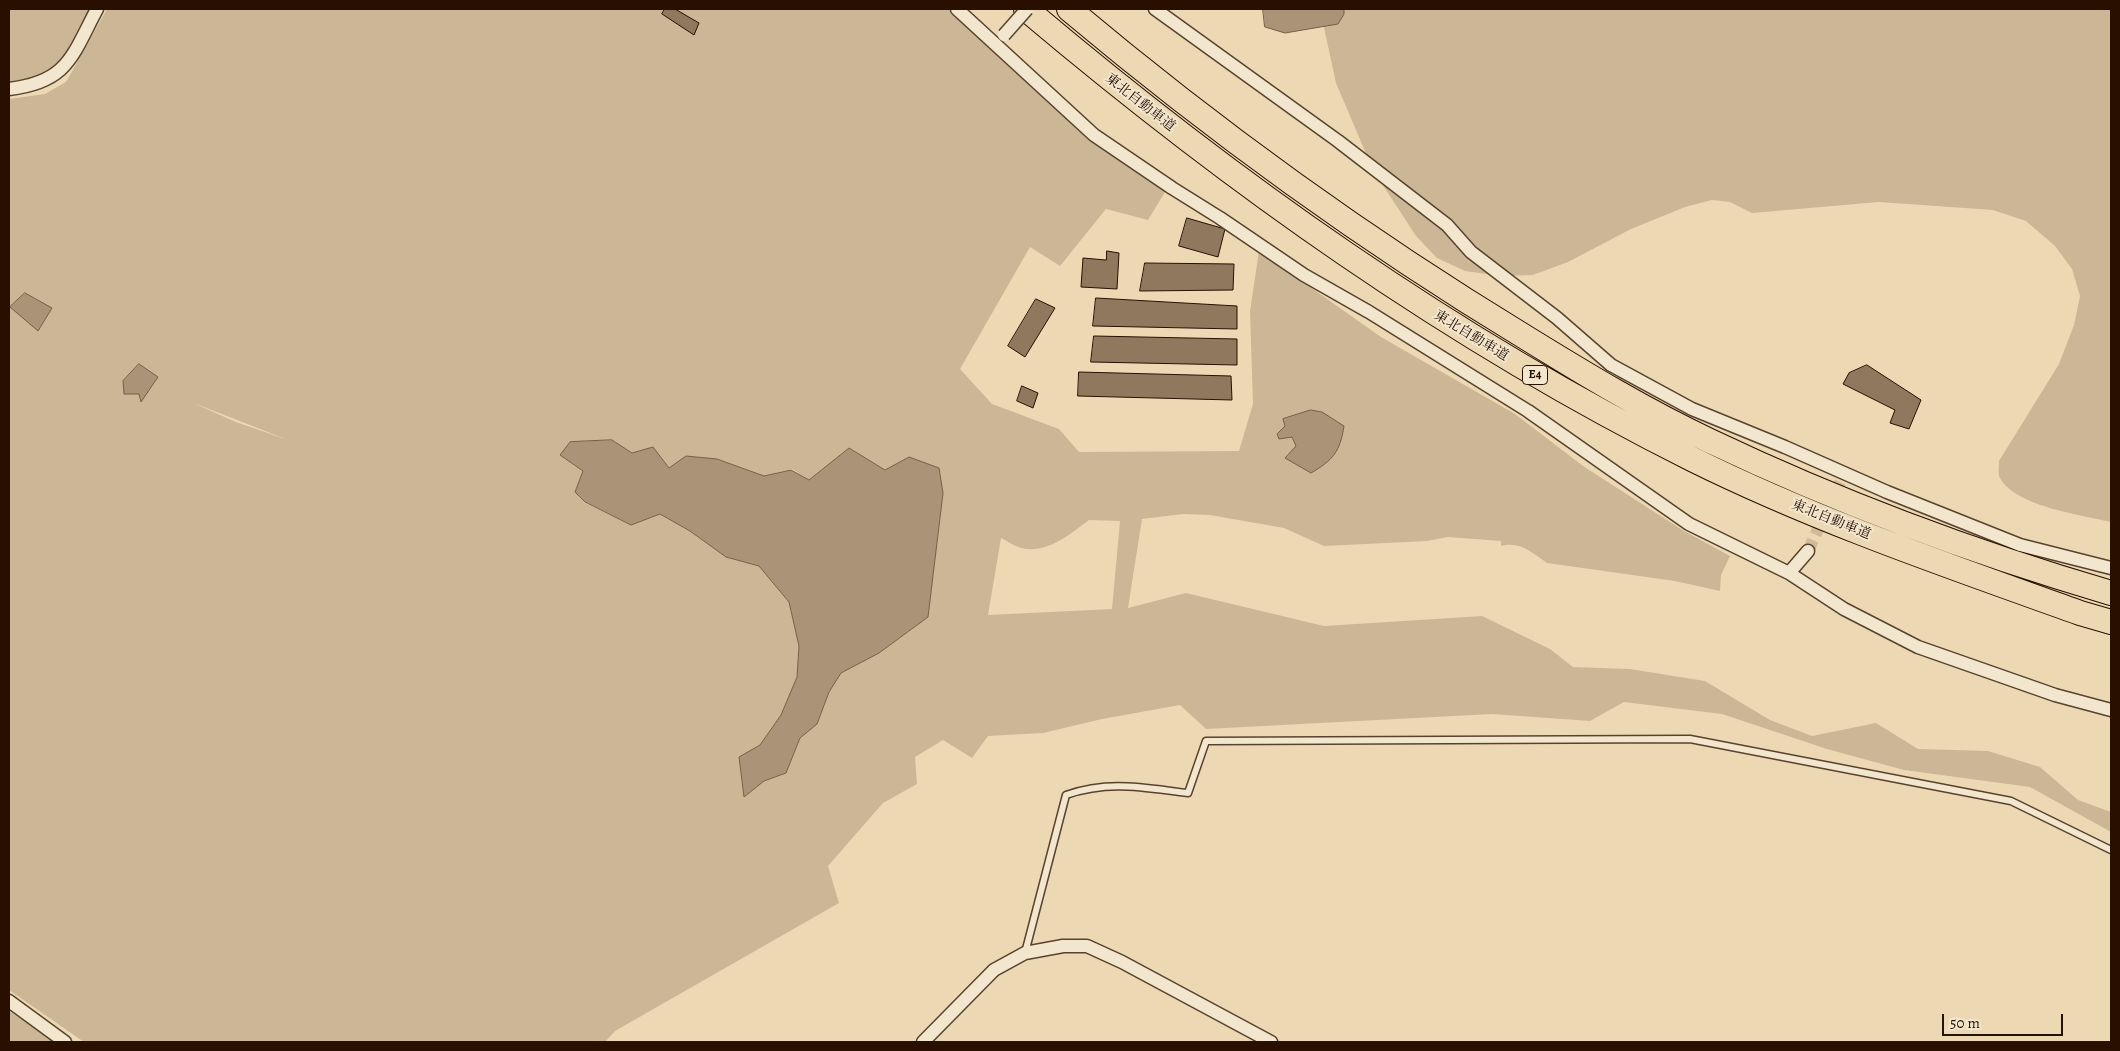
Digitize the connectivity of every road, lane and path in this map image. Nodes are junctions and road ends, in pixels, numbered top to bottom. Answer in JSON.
{"nodes":[{"id":1,"x":97,"y":9,"type":"edge"},
{"id":2,"x":957,"y":9,"type":"edge"},
{"id":3,"x":1026,"y":9,"type":"edge"},
{"id":4,"x":1069,"y":9,"type":"edge"},
{"id":5,"x":1154,"y":9,"type":"edge"},
{"id":6,"x":999,"y":38,"type":"junction"},
{"id":7,"x":9,"y":89,"type":"edge"},
{"id":8,"x":1808,"y":551,"type":"tunnel mouth"},
{"id":9,"x":2111,"y":568,"type":"edge"},
{"id":10,"x":1788,"y":573,"type":"junction"},
{"id":11,"x":2111,"y":593,"type":"edge"},
{"id":12,"x":2111,"y":622,"type":"edge"},
{"id":13,"x":2111,"y":710,"type":"edge"},
{"id":14,"x":2111,"y":850,"type":"edge"},
{"id":15,"x":1025,"y":953,"type":"junction"},
{"id":16,"x":9,"y":1001,"type":"edge"},
{"id":17,"x":65,"y":1042,"type":"edge"},
{"id":18,"x":923,"y":1042,"type":"edge"},
{"id":19,"x":1271,"y":1042,"type":"edge"}],
"edges":[{"from":1,"to":7,"type":"street"},
{"from":2,"to":6,"type":"street"},
{"from":3,"to":6,"type":"street","bridge":true},
{"from":3,"to":12,"type":"highway","name":"東北自動車道","number":"E4"},
{"from":4,"to":11,"type":"highway","name":"東北自動車道","number":"E4"},
{"from":5,"to":9,"type":"street"},
{"from":6,"to":10,"type":"street"},
{"from":8,"to":10,"type":"street"},
{"from":10,"to":13,"type":"street"},
{"from":14,"to":15,"type":"lane"},
{"from":15,"to":18,"type":"street"},
{"from":15,"to":19,"type":"street"},
{"from":16,"to":17,"type":"street"}]}
